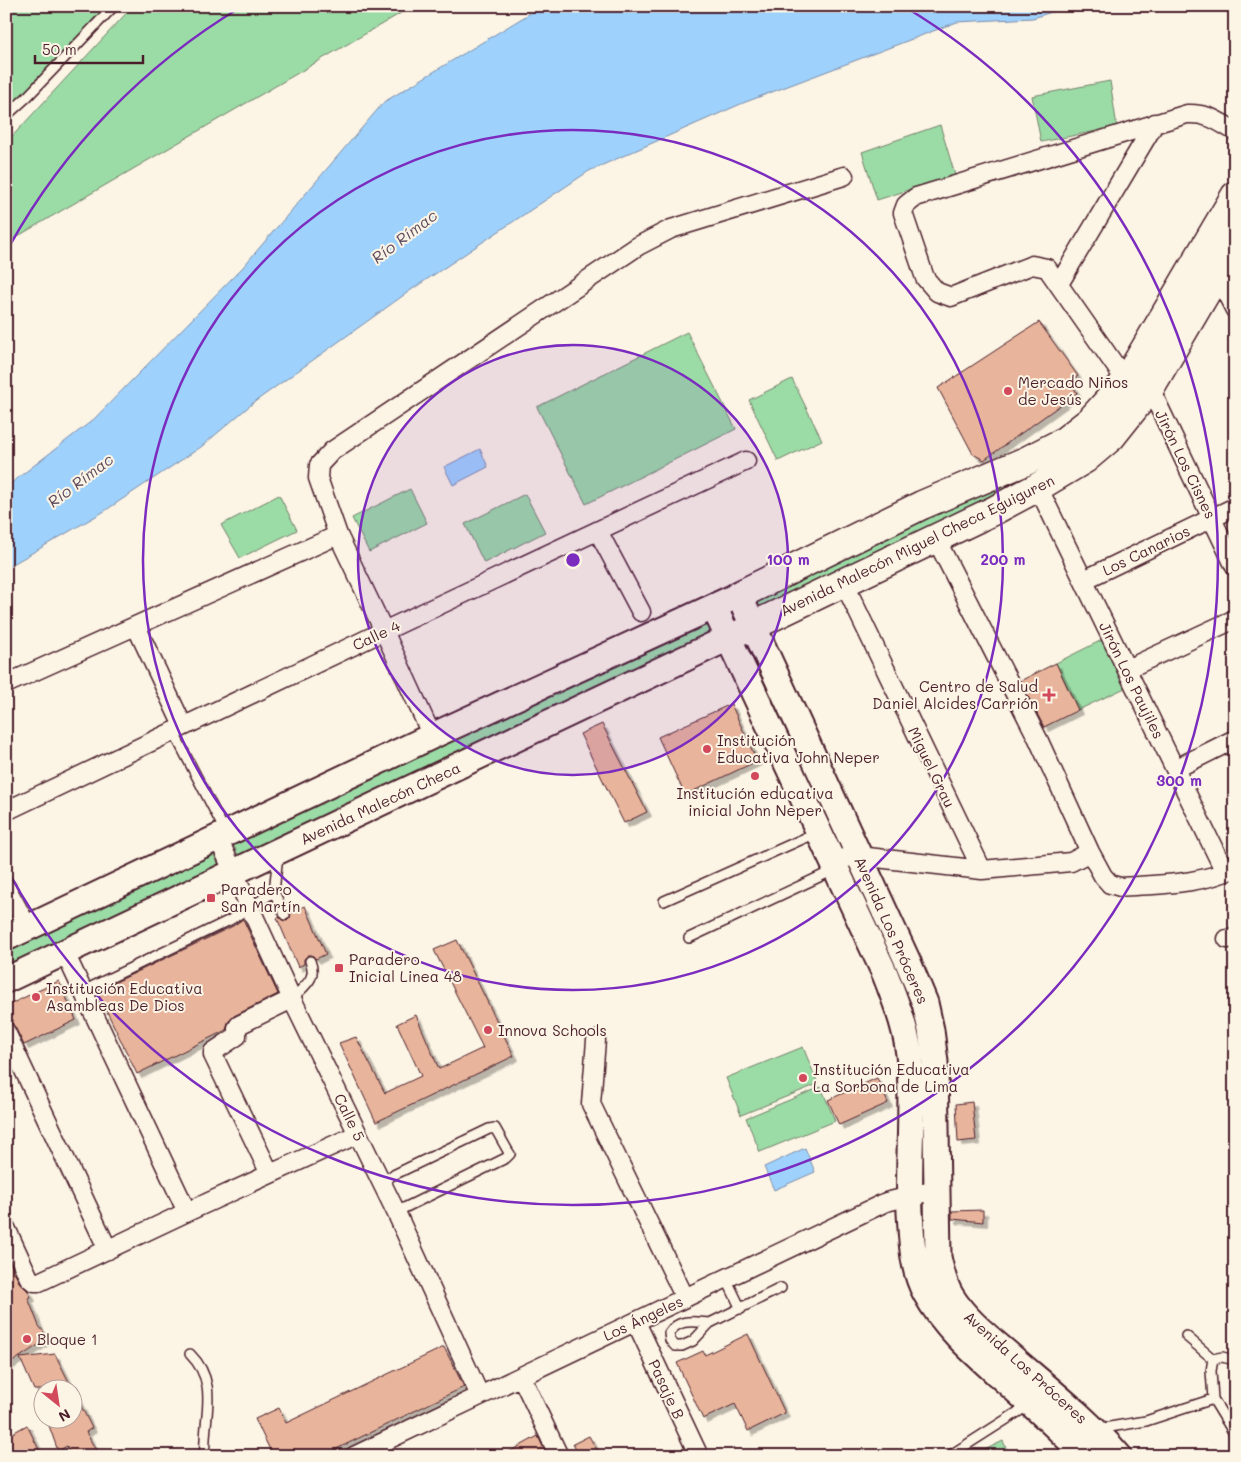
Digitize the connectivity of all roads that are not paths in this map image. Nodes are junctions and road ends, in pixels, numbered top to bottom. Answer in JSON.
{"nodes":[{"id":1,"x":114,"y":6,"type":"edge"},
{"id":2,"x":6,"y":116,"type":"edge"},
{"id":3,"x":1155,"y":123,"type":"junction"},
{"id":4,"x":1235,"y":131,"type":"edge"},
{"id":5,"x":844,"y":176,"type":"dead end"},
{"id":6,"x":1235,"y":196,"type":"edge"},
{"id":7,"x":1235,"y":244,"type":"edge"},
{"id":8,"x":1202,"y":250,"type":"junction"},
{"id":9,"x":1217,"y":273,"type":"junction"},
{"id":10,"x":1059,"y":284,"type":"junction"},
{"id":11,"x":1235,"y":310,"type":"edge"},
{"id":12,"x":1138,"y":384,"type":"junction"},
{"id":13,"x":746,"y":461,"type":"dead end"},
{"id":14,"x":1038,"y":487,"type":"junction"},
{"id":15,"x":1235,"y":507,"type":"edge"},
{"id":16,"x":1212,"y":518,"type":"junction"},
{"id":17,"x":598,"y":530,"type":"junction"},
{"id":18,"x":338,"y":535,"type":"junction"},
{"id":19,"x":936,"y":539,"type":"junction"},
{"id":20,"x":1235,"y":567,"type":"edge"},
{"id":21,"x":1084,"y":580,"type":"junction"},
{"id":22,"x":844,"y":583,"type":"junction"},
{"id":23,"x":739,"y":595,"type":"junction"},
{"id":24,"x":714,"y":607,"type":"junction"},
{"id":25,"x":641,"y":612,"type":"dead end"},
{"id":26,"x":1235,"y":618,"type":"edge"},
{"id":27,"x":136,"y":626,"type":"junction"},
{"id":28,"x":384,"y":631,"type":"junction"},
{"id":29,"x":741,"y":632,"type":"junction"},
{"id":30,"x":1127,"y":669,"type":"junction"},
{"id":31,"x":6,"y":684,"type":"edge"},
{"id":32,"x":178,"y":729,"type":"junction"},
{"id":33,"x":432,"y":736,"type":"junction"},
{"id":34,"x":1235,"y":739,"type":"edge"},
{"id":35,"x":818,"y":767,"type":"junction"},
{"id":36,"x":1175,"y":769,"type":"junction"},
{"id":37,"x":794,"y":777,"type":"junction"},
{"id":38,"x":6,"y":811,"type":"edge"},
{"id":39,"x":819,"y":832,"type":"junction"},
{"id":40,"x":222,"y":836,"type":"junction"},
{"id":41,"x":278,"y":852,"type":"junction"},
{"id":42,"x":1090,"y":852,"type":"junction"},
{"id":43,"x":859,"y":856,"type":"junction"},
{"id":44,"x":834,"y":865,"type":"junction"},
{"id":45,"x":982,"y":870,"type":"junction"},
{"id":46,"x":1230,"y":870,"type":"edge"},
{"id":47,"x":234,"y":873,"type":"junction"},
{"id":48,"x":6,"y":887,"type":"edge"},
{"id":49,"x":274,"y":892,"type":"junction"},
{"id":50,"x":664,"y":901,"type":"dead end"},
{"id":51,"x":251,"y":907,"type":"junction"},
{"id":52,"x":286,"y":914,"type":"dead end"},
{"id":53,"x":17,"y":933,"type":"edge"},
{"id":54,"x":689,"y":938,"type":"dead end"},
{"id":55,"x":65,"y":953,"type":"junction"},
{"id":56,"x":310,"y":961,"type":"dead end"},
{"id":57,"x":6,"y":980,"type":"edge"},
{"id":58,"x":83,"y":991,"type":"junction"},
{"id":59,"x":292,"y":999,"type":"junction"},
{"id":60,"x":6,"y":1032,"type":"edge"},
{"id":61,"x":596,"y":1040,"type":"dead end"},
{"id":62,"x":358,"y":1134,"type":"junction"},
{"id":63,"x":270,"y":1174,"type":"junction"},
{"id":64,"x":381,"y":1180,"type":"junction"},
{"id":65,"x":936,"y":1190,"type":"junction"},
{"id":66,"x":910,"y":1196,"type":"junction"},
{"id":67,"x":187,"y":1212,"type":"junction"},
{"id":68,"x":396,"y":1212,"type":"junction"},
{"id":69,"x":6,"y":1228,"type":"edge"},
{"id":70,"x":108,"y":1250,"type":"junction"},
{"id":71,"x":726,"y":1278,"type":"junction"},
{"id":72,"x":781,"y":1288,"type":"dead end"},
{"id":73,"x":685,"y":1298,"type":"junction"},
{"id":74,"x":741,"y":1309,"type":"junction"},
{"id":75,"x":636,"y":1322,"type":"junction"},
{"id":76,"x":710,"y":1323,"type":"dead end"},
{"id":77,"x":1186,"y":1336,"type":"dead end"},
{"id":78,"x":190,"y":1354,"type":"dead end"},
{"id":79,"x":1213,"y":1359,"type":"junction"},
{"id":80,"x":1235,"y":1360,"type":"edge"},
{"id":81,"x":521,"y":1376,"type":"junction"},
{"id":82,"x":480,"y":1396,"type":"junction"},
{"id":83,"x":1213,"y":1399,"type":"junction"},
{"id":84,"x":1031,"y":1404,"type":"junction"},
{"id":85,"x":1096,"y":1430,"type":"junction"},
{"id":86,"x":1235,"y":1436,"type":"edge"},
{"id":87,"x":205,"y":1456,"type":"edge"},
{"id":88,"x":354,"y":1456,"type":"edge"},
{"id":89,"x":559,"y":1456,"type":"edge"},
{"id":90,"x":699,"y":1456,"type":"edge"},
{"id":91,"x":949,"y":1456,"type":"edge"},
{"id":92,"x":1085,"y":1456,"type":"edge"},
{"id":93,"x":1119,"y":1456,"type":"edge"}],
"edges":[{"from":1,"to":2,"type":"lane"},
{"from":3,"to":4,"type":"street","name":"Jirón Los Cisnes"},
{"from":3,"to":10,"type":"street"},
{"from":3,"to":10,"type":"street","name":"Jirón Los Cisnes"},
{"from":5,"to":18,"type":"street"},
{"from":6,"to":8,"type":"main road","name":"Avenida Malecón Miguel Checa Eguiguren"},
{"from":7,"to":9,"type":"main road","name":"Avenida Malecón Miguel Checa Eguiguren"},
{"from":8,"to":9,"type":"street"},
{"from":8,"to":12,"type":"main road","name":"Avenida Malecón Miguel Checa Eguiguren"},
{"from":9,"to":11,"type":"street"},
{"from":9,"to":12,"type":"main road","name":"Avenida Malecón Miguel Checa Eguiguren"},
{"from":10,"to":12,"type":"street","name":"Jirón Los Cisnes"},
{"from":12,"to":14,"type":"main road","name":"Avenida Malecón Miguel Checa Eguiguren"},
{"from":12,"to":16,"type":"street","name":"Jirón Los Cisnes"},
{"from":12,"to":23,"type":"main road","name":"Avenida Malecón Miguel Checa Eguiguren"},
{"from":13,"to":17,"type":"street","name":"Calle 4"},
{"from":14,"to":19,"type":"main road","name":"Avenida Malecón Miguel Checa Eguiguren"},
{"from":14,"to":21,"type":"street","name":"Jirón Los Paujiles"},
{"from":15,"to":16,"type":"street","name":"Los Canarios"},
{"from":16,"to":20,"type":"street","name":"Jirón Los Cisnes"},
{"from":16,"to":21,"type":"street","name":"Los Canarios"},
{"from":17,"to":25,"type":"street"},
{"from":17,"to":28,"type":"street","name":"Calle 4"},
{"from":18,"to":27,"type":"street"},
{"from":18,"to":28,"type":"street"},
{"from":19,"to":22,"type":"main road","name":"Avenida Malecón Miguel Checa Eguiguren"},
{"from":19,"to":42,"type":"street"},
{"from":21,"to":30,"type":"street","name":"Jirón Los Paujiles"},
{"from":22,"to":29,"type":"main road","name":"Avenida Malecón Miguel Checa Eguiguren"},
{"from":22,"to":45,"type":"street","name":"Miguel Grau"},
{"from":23,"to":24,"type":"main road"},
{"from":23,"to":29,"type":"main road","name":"Avenida Los Próceres"},
{"from":24,"to":29,"type":"main road","name":"Avenida Los Próceres"},
{"from":24,"to":33,"type":"main road"},
{"from":26,"to":30,"type":"street"},
{"from":27,"to":31,"type":"street"},
{"from":27,"to":32,"type":"street"},
{"from":28,"to":32,"type":"street","name":"Calle 4"},
{"from":28,"to":33,"type":"street"},
{"from":29,"to":35,"type":"main road","name":"Avenida Los Próceres"},
{"from":29,"to":37,"type":"main road","name":"Avenida Los Próceres"},
{"from":29,"to":41,"type":"main road","name":"Avenida Malecón Checa"},
{"from":30,"to":36,"type":"street","name":"Jirón Los Paujiles"},
{"from":32,"to":38,"type":"street","name":"Calle 4"},
{"from":32,"to":40,"type":"lane"},
{"from":33,"to":40,"type":"main road"},
{"from":34,"to":36,"type":"street"},
{"from":35,"to":37,"type":"main road"},
{"from":35,"to":43,"type":"main road","name":"Avenida Los Próceres"},
{"from":36,"to":46,"type":"street","name":"Jirón Los Paujiles"},
{"from":37,"to":39,"type":"main road","name":"Avenida Los Próceres"},
{"from":39,"to":44,"type":"main road","name":"Avenida Los Próceres"},
{"from":39,"to":50,"type":"lane"},
{"from":40,"to":47,"type":"street","name":"Calle 5"},
{"from":40,"to":53,"type":"main road"},
{"from":41,"to":47,"type":"main road","name":"Avenida Malecón Checa"},
{"from":41,"to":49,"type":"lane"},
{"from":42,"to":45,"type":"street"},
{"from":42,"to":46,"type":"street"},
{"from":43,"to":44,"type":"street"},
{"from":43,"to":45,"type":"street"},
{"from":43,"to":65,"type":"main road","name":"Avenida Los Próceres"},
{"from":44,"to":54,"type":"lane"},
{"from":44,"to":66,"type":"main road","name":"Avenida Los Próceres"},
{"from":47,"to":51,"type":"street","name":"Calle 5"},
{"from":47,"to":55,"type":"main road","name":"Avenida Malecón Checa"},
{"from":48,"to":53,"type":"street"},
{"from":49,"to":51,"type":"lane"},
{"from":49,"to":52,"type":"lane"},
{"from":51,"to":58,"type":"lane"},
{"from":51,"to":59,"type":"street","name":"Calle 5"},
{"from":55,"to":57,"type":"main road","name":"Avenida Malecón Checa"},
{"from":55,"to":58,"type":"street"},
{"from":56,"to":59,"type":"lane"},
{"from":58,"to":67,"type":"street"},
{"from":59,"to":62,"type":"street","name":"Calle 5"},
{"from":59,"to":63,"type":"street"},
{"from":60,"to":70,"type":"street"},
{"from":61,"to":73,"type":"street"},
{"from":62,"to":63,"type":"street"},
{"from":62,"to":64,"type":"street","name":"Calle 5"},
{"from":63,"to":67,"type":"street"},
{"from":64,"to":68,"type":"street","name":"Calle 5"},
{"from":64,"to":68,"type":"lane"},
{"from":65,"to":66,"type":"street","name":"Los Ángeles"},
{"from":65,"to":85,"type":"main road","name":"Avenida Los Próceres"},
{"from":66,"to":71,"type":"street","name":"Los Ángeles"},
{"from":66,"to":84,"type":"main road","name":"Avenida Los Próceres"},
{"from":67,"to":70,"type":"street"},
{"from":68,"to":82,"type":"street","name":"Calle 5"},
{"from":69,"to":70,"type":"street"},
{"from":71,"to":73,"type":"street","name":"Los Ángeles"},
{"from":71,"to":74,"type":"lane"},
{"from":72,"to":74,"type":"lane"},
{"from":73,"to":75,"type":"street","name":"Los Ángeles"},
{"from":74,"to":76,"type":"lane"},
{"from":75,"to":81,"type":"street","name":"Los Ángeles"},
{"from":75,"to":90,"type":"street","name":"Pasaje B"},
{"from":77,"to":79,"type":"lane"},
{"from":78,"to":87,"type":"lane"},
{"from":79,"to":80,"type":"lane"},
{"from":79,"to":83,"type":"lane"},
{"from":81,"to":82,"type":"street","name":"Los Ángeles"},
{"from":81,"to":89,"type":"street"},
{"from":82,"to":88,"type":"street","name":"Los Ángeles"},
{"from":83,"to":85,"type":"lane"},
{"from":83,"to":86,"type":"lane"},
{"from":84,"to":91,"type":"lane"},
{"from":84,"to":92,"type":"main road","name":"Avenida Los Próceres"},
{"from":85,"to":93,"type":"main road","name":"Avenida Los Próceres"}]}
